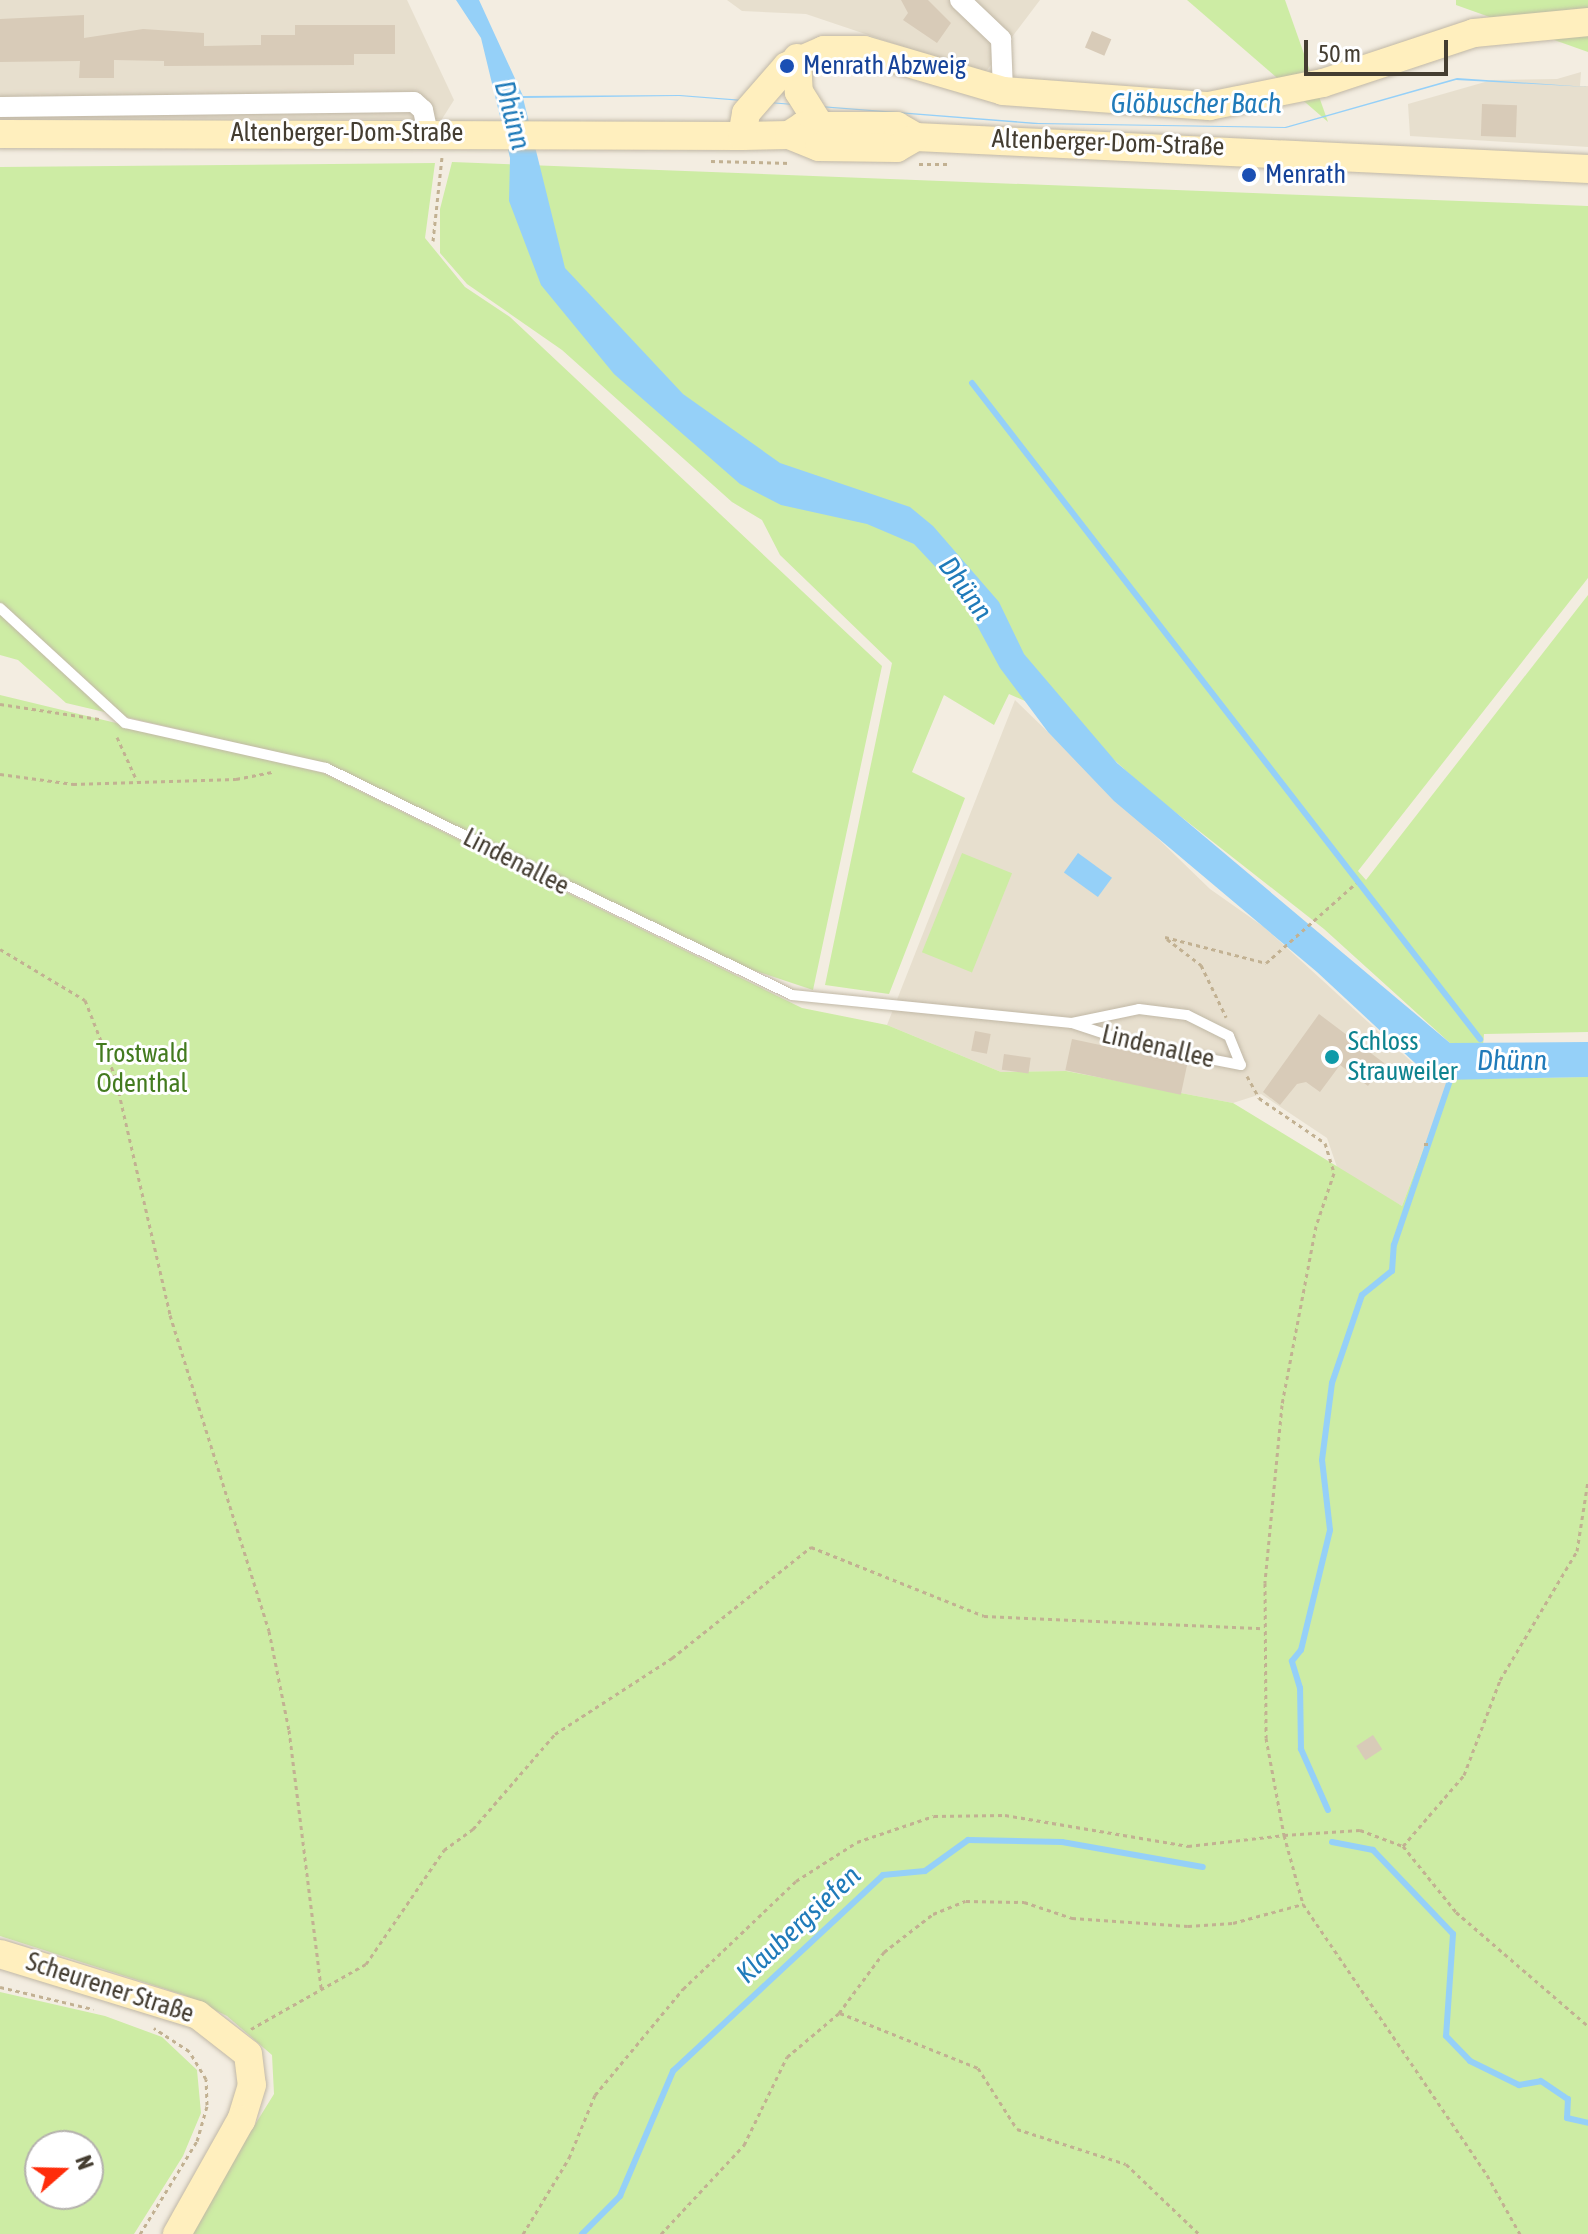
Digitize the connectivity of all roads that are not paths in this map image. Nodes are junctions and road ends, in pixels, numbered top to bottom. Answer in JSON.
{"nodes":[{"id":1,"x":960,"y":0,"type":"edge"},
{"id":2,"x":1588,"y":22,"type":"edge"},
{"id":3,"x":797,"y":58,"type":"junction"},
{"id":4,"x":1003,"y":91,"type":"junction"},
{"id":5,"x":0,"y":107,"type":"edge"},
{"id":6,"x":820,"y":126,"type":"junction"},
{"id":7,"x":435,"y":133,"type":"junction"},
{"id":8,"x":0,"y":134,"type":"edge"},
{"id":9,"x":789,"y":135,"type":"junction"},
{"id":10,"x":742,"y":136,"type":"junction"},
{"id":11,"x":916,"y":137,"type":"junction"},
{"id":12,"x":1588,"y":169,"type":"edge"},
{"id":13,"x":0,"y":608,"type":"edge"},
{"id":14,"x":1072,"y":1023,"type":"junction"},
{"id":15,"x":0,"y":1954,"type":"edge"},
{"id":16,"x":177,"y":2234,"type":"edge"}],
"edges":[{"from":1,"to":4,"type":"street"},
{"from":2,"to":4,"type":"main road"},
{"from":3,"to":4,"type":"main road"},
{"from":3,"to":6,"type":"main road"},
{"from":3,"to":10,"type":"main road"},
{"from":5,"to":7,"type":"street"},
{"from":6,"to":9,"type":"main road","name":"Altenberger-Dom-Straße"},
{"from":6,"to":11,"type":"main road","name":"Altenberger-Dom-Straße"},
{"from":7,"to":8,"type":"main road","name":"Altenberger-Dom-Straße"},
{"from":7,"to":10,"type":"main road","name":"Altenberger-Dom-Straße"},
{"from":9,"to":10,"type":"main road","name":"Altenberger-Dom-Straße"},
{"from":9,"to":11,"type":"main road","name":"Altenberger-Dom-Straße"},
{"from":11,"to":12,"type":"main road","name":"Altenberger-Dom-Straße"},
{"from":13,"to":14,"type":"lane","name":"Lindenallee"},
{"from":14,"to":14,"type":"lane","name":"Lindenallee"},
{"from":15,"to":16,"type":"main road","name":"Scheurener Straße"}]}
